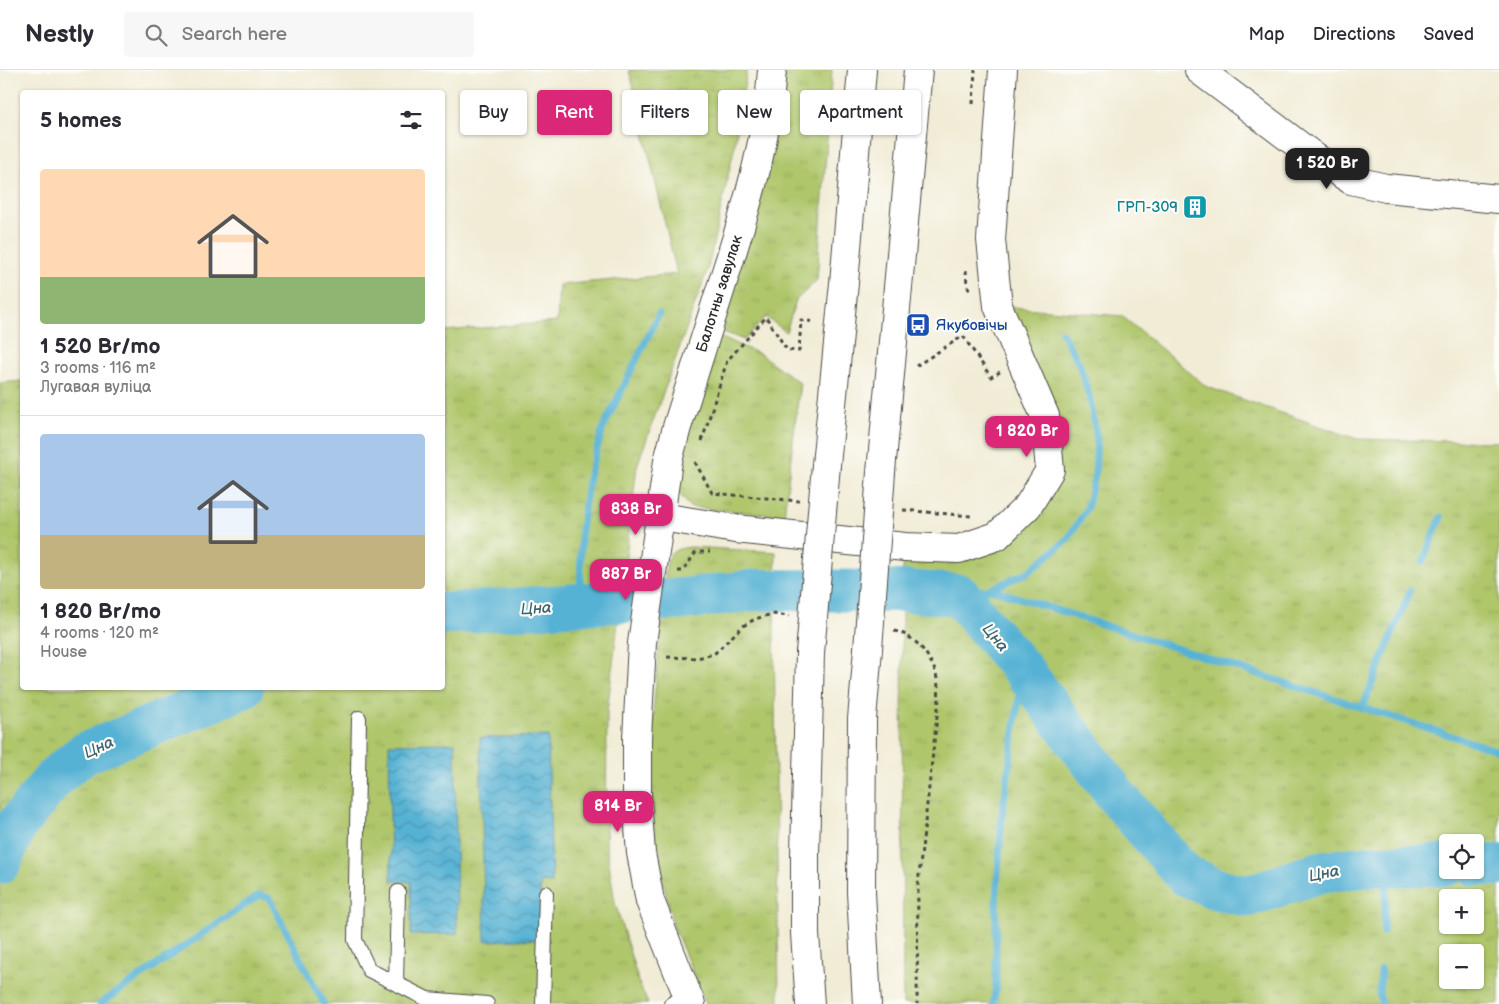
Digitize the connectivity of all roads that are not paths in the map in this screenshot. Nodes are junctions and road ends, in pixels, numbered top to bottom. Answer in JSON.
{"nodes":[{"id":1,"x":772,"y":70,"type":"edge"},
{"id":2,"x":862,"y":70,"type":"edge"},
{"id":3,"x":918,"y":70,"type":"edge"},
{"id":4,"x":1003,"y":70,"type":"edge"},
{"id":5,"x":1199,"y":70,"type":"edge"},
{"id":6,"x":1499,"y":199,"type":"edge"},
{"id":7,"x":660,"y":516,"type":"junction"},
{"id":8,"x":359,"y":718,"type":"dead end"},
{"id":9,"x":398,"y":892,"type":"dead end"},
{"id":10,"x":546,"y":894,"type":"dead end"},
{"id":11,"x":396,"y":984,"type":"junction"},
{"id":12,"x":683,"y":1001,"type":"edge"},
{"id":13,"x":487,"y":1004,"type":"edge"},
{"id":14,"x":543,"y":1004,"type":"edge"},
{"id":15,"x":810,"y":1004,"type":"edge"},
{"id":16,"x":867,"y":1004,"type":"edge"}],
"edges":[{"from":1,"to":7,"type":"main road","name":"Балотны завулак"},
{"from":2,"to":15,"type":"main road","bridge":true},
{"from":3,"to":16,"type":"main road","bridge":true},
{"from":4,"to":7,"type":"main road"},
{"from":5,"to":6,"type":"main road"},
{"from":7,"to":12,"type":"main road","name":"Балотны завулак"},
{"from":8,"to":11,"type":"lane"},
{"from":9,"to":11,"type":"lane"},
{"from":10,"to":14,"type":"lane"},
{"from":11,"to":13,"type":"lane"}]}
